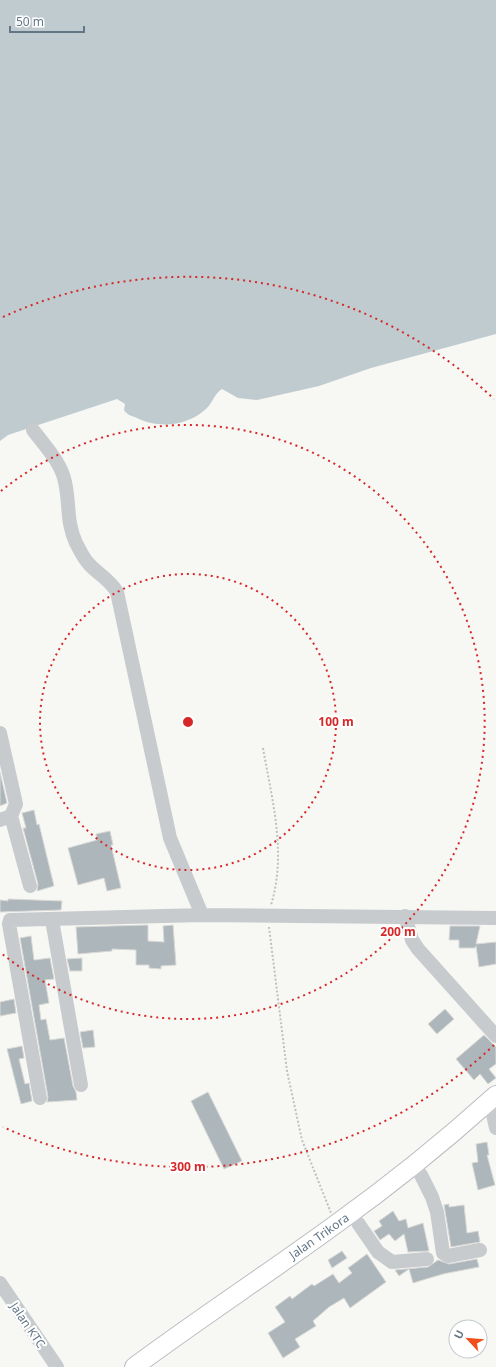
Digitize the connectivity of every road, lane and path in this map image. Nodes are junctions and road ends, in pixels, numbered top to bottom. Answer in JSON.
{"nodes":[{"id":1,"x":33,"y":430,"type":"dead end"},
{"id":2,"x":0,"y":733,"type":"edge"},
{"id":3,"x":263,"y":748,"type":"dead end"},
{"id":4,"x":5,"y":818,"type":"edge"},
{"id":5,"x":30,"y":886,"type":"dead end"},
{"id":6,"x":202,"y":915,"type":"junction"},
{"id":7,"x":268,"y":916,"type":"junction"},
{"id":8,"x":406,"y":916,"type":"junction"},
{"id":9,"x":496,"y":918,"type":"edge"},
{"id":10,"x":52,"y":920,"type":"junction"},
{"id":11,"x":496,"y":1036,"type":"edge"},
{"id":12,"x":81,"y":1084,"type":"dead end"},
{"id":13,"x":40,"y":1098,"type":"dead end"},
{"id":14,"x":494,"y":1109,"type":"edge"},
{"id":15,"x":421,"y":1176,"type":"junction"},
{"id":16,"x":358,"y":1223,"type":"junction"},
{"id":17,"x":336,"y":1225,"type":"junction"},
{"id":18,"x":480,"y":1250,"type":"dead end"},
{"id":19,"x":427,"y":1259,"type":"dead end"},
{"id":20,"x":0,"y":1283,"type":"edge"},
{"id":21,"x":57,"y":1367,"type":"edge"},
{"id":22,"x":134,"y":1367,"type":"edge"},
{"id":23,"x":154,"y":1367,"type":"edge"}],
"edges":[{"from":1,"to":6,"type":"street"},
{"from":2,"to":4,"type":"street"},
{"from":3,"to":7,"type":"path"},
{"from":4,"to":5,"type":"street"},
{"from":6,"to":7,"type":"street"},
{"from":6,"to":10,"type":"street"},
{"from":7,"to":8,"type":"street"},
{"from":7,"to":17,"type":"path"},
{"from":8,"to":9,"type":"street"},
{"from":8,"to":11,"type":"street"},
{"from":10,"to":12,"type":"street"},
{"from":10,"to":13,"type":"street"},
{"from":14,"to":15,"type":"main road","name":"Jalan Trikora"},
{"from":14,"to":17,"type":"main road","name":"Jalan Trikora"},
{"from":15,"to":16,"type":"main road","name":"Jalan Trikora"},
{"from":15,"to":18,"type":"street"},
{"from":16,"to":19,"type":"street"},
{"from":16,"to":23,"type":"main road","name":"Jalan Trikora"},
{"from":17,"to":22,"type":"main road","name":"Jalan Trikora"},
{"from":20,"to":21,"type":"street","name":"Jalan KTC"}]}
